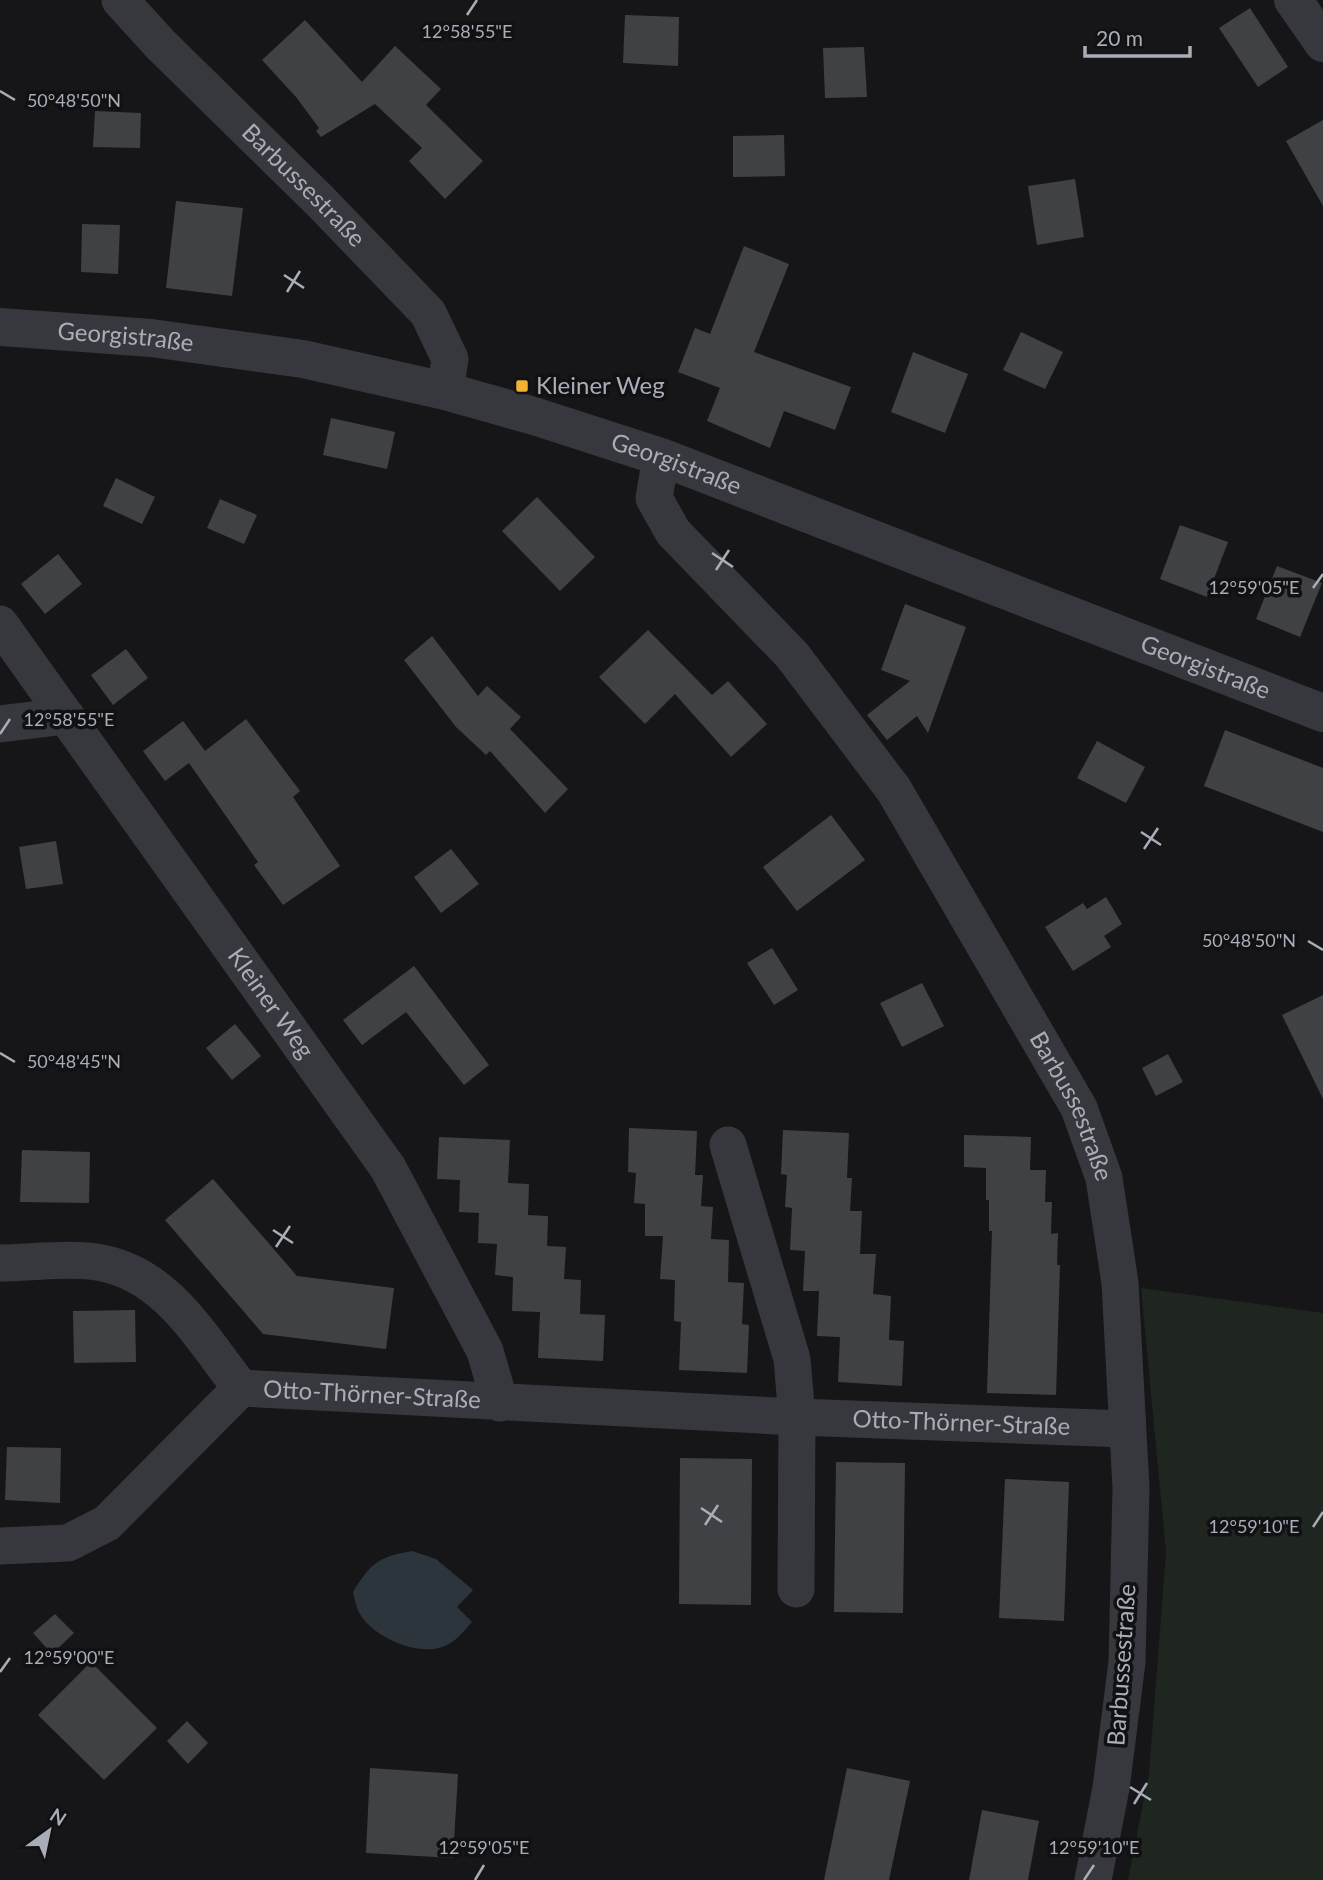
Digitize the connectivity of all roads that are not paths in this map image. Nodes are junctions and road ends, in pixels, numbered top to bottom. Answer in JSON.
{"nodes":[{"id":1,"x":120,"y":0,"type":"edge"},
{"id":2,"x":1293,"y":0,"type":"edge"},
{"id":3,"x":1323,"y":43,"type":"edge"},
{"id":4,"x":0,"y":327,"type":"edge"},
{"id":5,"x":445,"y":391,"type":"junction"},
{"id":6,"x":661,"y":457,"type":"junction"},
{"id":7,"x":0,"y":624,"type":"edge"},
{"id":8,"x":1323,"y":713,"type":"edge"},
{"id":9,"x":66,"y":716,"type":"junction"},
{"id":10,"x":0,"y":724,"type":"edge"},
{"id":11,"x":728,"y":1145,"type":"dead end"},
{"id":12,"x":0,"y":1263,"type":"edge"},
{"id":13,"x":240,"y":1388,"type":"junction"},
{"id":14,"x":500,"y":1403,"type":"junction"},
{"id":15,"x":797,"y":1418,"type":"junction"},
{"id":16,"x":1126,"y":1429,"type":"junction"},
{"id":17,"x":0,"y":1546,"type":"edge"},
{"id":18,"x":796,"y":1589,"type":"dead end"},
{"id":19,"x":1093,"y":1880,"type":"edge"}],
"edges":[{"from":1,"to":5,"type":"street","name":"Barbussestraße"},
{"from":2,"to":3,"type":"street"},
{"from":4,"to":5,"type":"street","name":"Georgistraße"},
{"from":5,"to":6,"type":"street","name":"Georgistraße"},
{"from":6,"to":8,"type":"street","name":"Georgistraße"},
{"from":6,"to":16,"type":"street","name":"Barbussestraße"},
{"from":7,"to":9,"type":"street","name":"Kleiner Weg"},
{"from":9,"to":10,"type":"street"},
{"from":9,"to":14,"type":"street","name":"Kleiner Weg"},
{"from":11,"to":15,"type":"street"},
{"from":12,"to":13,"type":"street","name":"Otto-Thörner-Straße"},
{"from":13,"to":14,"type":"street","name":"Otto-Thörner-Straße"},
{"from":13,"to":17,"type":"street"},
{"from":14,"to":15,"type":"street","name":"Otto-Thörner-Straße"},
{"from":15,"to":16,"type":"street","name":"Otto-Thörner-Straße"},
{"from":15,"to":18,"type":"street"},
{"from":16,"to":19,"type":"street","name":"Barbussestraße"}]}
